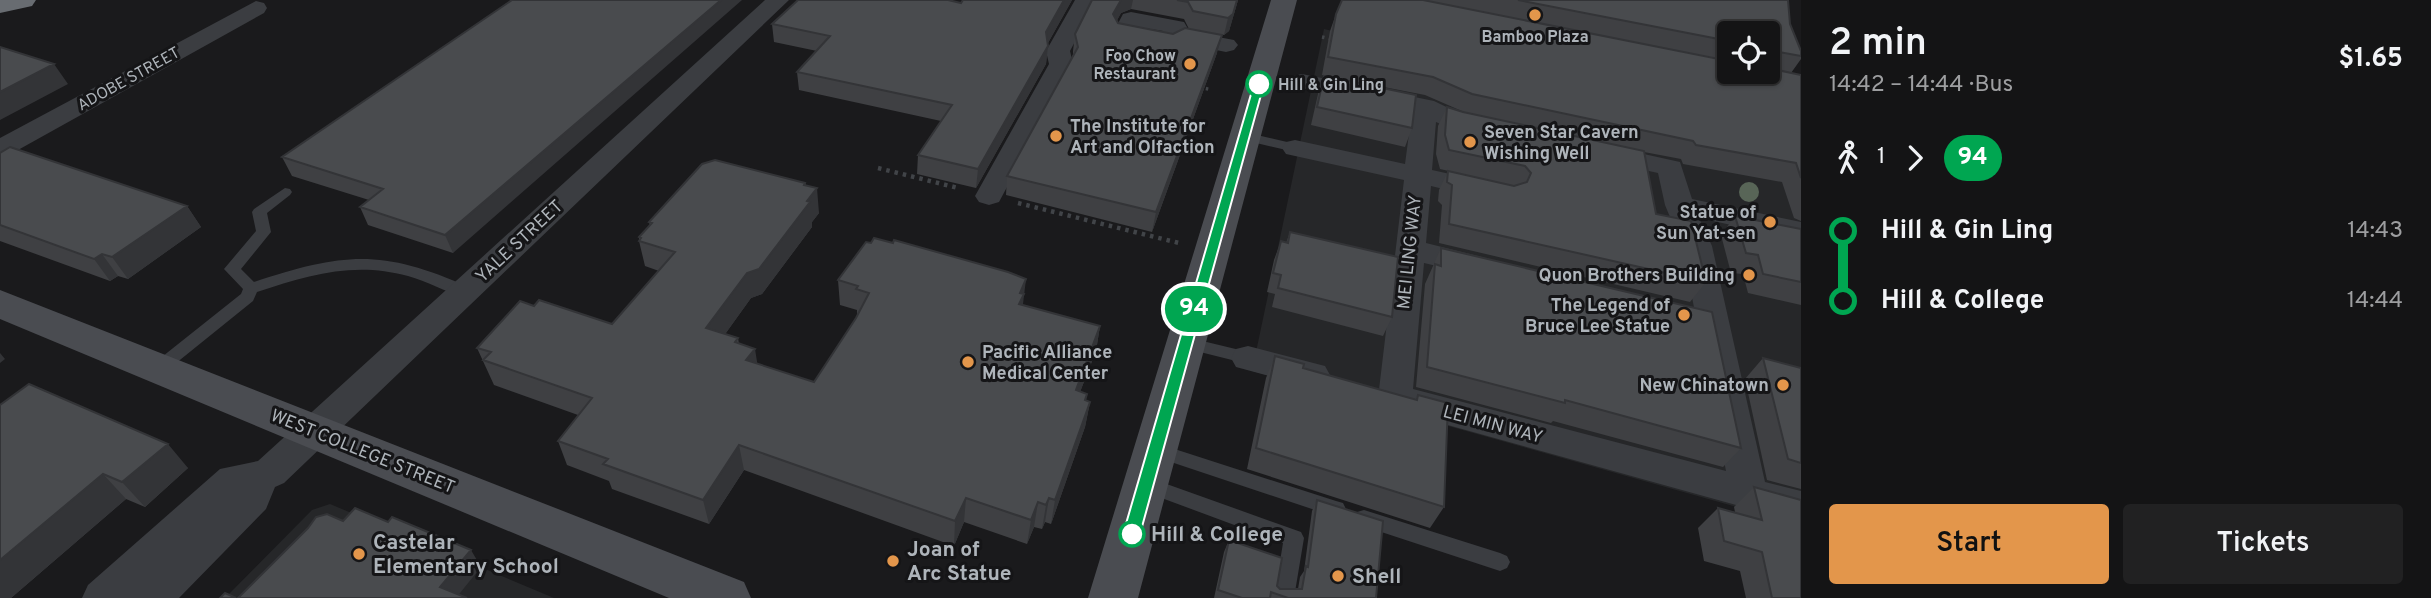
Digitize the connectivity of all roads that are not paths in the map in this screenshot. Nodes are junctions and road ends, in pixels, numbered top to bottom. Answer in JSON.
{"nodes":[{"id":1,"x":23,"y":0,"type":"edge"},
{"id":2,"x":778,"y":0,"type":"edge"},
{"id":3,"x":1284,"y":0,"type":"edge"},
{"id":4,"x":0,"y":5,"type":"edge"},
{"id":5,"x":256,"y":8,"type":"dead end"},
{"id":6,"x":1081,"y":8,"type":"edge"},
{"id":7,"x":1226,"y":45,"type":"dead end"},
{"id":8,"x":1301,"y":81,"type":"dead end"},
{"id":9,"x":1425,"y":106,"type":"junction"},
{"id":10,"x":1508,"y":133,"type":"edge"},
{"id":11,"x":1244,"y":136,"type":"junction"},
{"id":12,"x":1576,"y":147,"type":"edge"},
{"id":13,"x":1295,"y":148,"type":"joint"},
{"id":14,"x":0,"y":149,"type":"edge"},
{"id":15,"x":1416,"y":175,"type":"junction"},
{"id":16,"x":285,"y":192,"type":"dead end"},
{"id":17,"x":1504,"y":194,"type":"edge"},
{"id":18,"x":989,"y":196,"type":"road end"},
{"id":19,"x":1679,"y":205,"type":"junction"},
{"id":20,"x":1801,"y":231,"type":"edge"},
{"id":21,"x":1409,"y":249,"type":"junction"},
{"id":22,"x":1502,"y":272,"type":"edge"},
{"id":23,"x":251,"y":288,"type":"junction"},
{"id":24,"x":464,"y":292,"type":"junction"},
{"id":25,"x":0,"y":304,"type":"edge"},
{"id":26,"x":1184,"y":343,"type":"junction"},
{"id":27,"x":1248,"y":358,"type":"joint"},
{"id":28,"x":159,"y":368,"type":"junction"},
{"id":29,"x":1368,"y":390,"type":"junction"},
{"id":30,"x":315,"y":431,"type":"junction"},
{"id":31,"x":1151,"y":467,"type":"junction"},
{"id":32,"x":258,"y":477,"type":"junction"},
{"id":33,"x":1749,"y":494,"type":"junction"},
{"id":34,"x":1801,"y":508,"type":"edge"},
{"id":35,"x":1500,"y":562,"type":"dead end"},
{"id":36,"x":103,"y":598,"type":"edge"},
{"id":37,"x":150,"y":598,"type":"edge"},
{"id":38,"x":726,"y":598,"type":"edge"},
{"id":39,"x":1113,"y":598,"type":"edge"},
{"id":40,"x":1284,"y":598,"type":"edge"}],
"edges":[{"from":1,"to":4,"type":"highway"},
{"from":2,"to":24,"type":"street","name":"YALE STREET"},
{"from":3,"to":11,"type":"main road"},
{"from":5,"to":14,"type":"street","name":"ADOBE STREET"},
{"from":6,"to":7,"type":"street"},
{"from":6,"to":18,"type":"street"},
{"from":8,"to":9,"type":"street"},
{"from":9,"to":10,"type":"street"},
{"from":9,"to":15,"type":"street","name":"MEI LING WAY"},
{"from":11,"to":13,"type":"lane"},
{"from":11,"to":26,"type":"main road"},
{"from":12,"to":19,"type":"street"},
{"from":13,"to":15,"type":"street"},
{"from":15,"to":17,"type":"street"},
{"from":15,"to":21,"type":"street","name":"MEI LING WAY"},
{"from":16,"to":23,"type":"lane"},
{"from":19,"to":20,"type":"street"},
{"from":19,"to":33,"type":"street"},
{"from":21,"to":22,"type":"street"},
{"from":21,"to":29,"type":"street","name":"MEI LING WAY"},
{"from":23,"to":24,"type":"lane"},
{"from":23,"to":28,"type":"lane"},
{"from":24,"to":30,"type":"street","name":"YALE STREET"},
{"from":25,"to":28,"type":"main road","name":"WEST COLLEGE STREET"},
{"from":26,"to":27,"type":"lane","name":"LEI MIN WAY"},
{"from":26,"to":31,"type":"main road"},
{"from":27,"to":29,"type":"street","name":"LEI MIN WAY"},
{"from":28,"to":30,"type":"main road","name":"WEST COLLEGE STREET"},
{"from":29,"to":33,"type":"street","name":"LEI MIN WAY"},
{"from":30,"to":32,"type":"street","name":"YALE STREET"},
{"from":30,"to":38,"type":"main road","name":"WEST COLLEGE STREET"},
{"from":31,"to":35,"type":"lane"},
{"from":31,"to":39,"type":"main road"},
{"from":31,"to":40,"type":"lane"},
{"from":32,"to":36,"type":"street","name":"YALE STREET"},
{"from":32,"to":37,"type":"street","name":"YALE STREET"},
{"from":33,"to":34,"type":"street","name":"LEI MIN WAY"}]}
